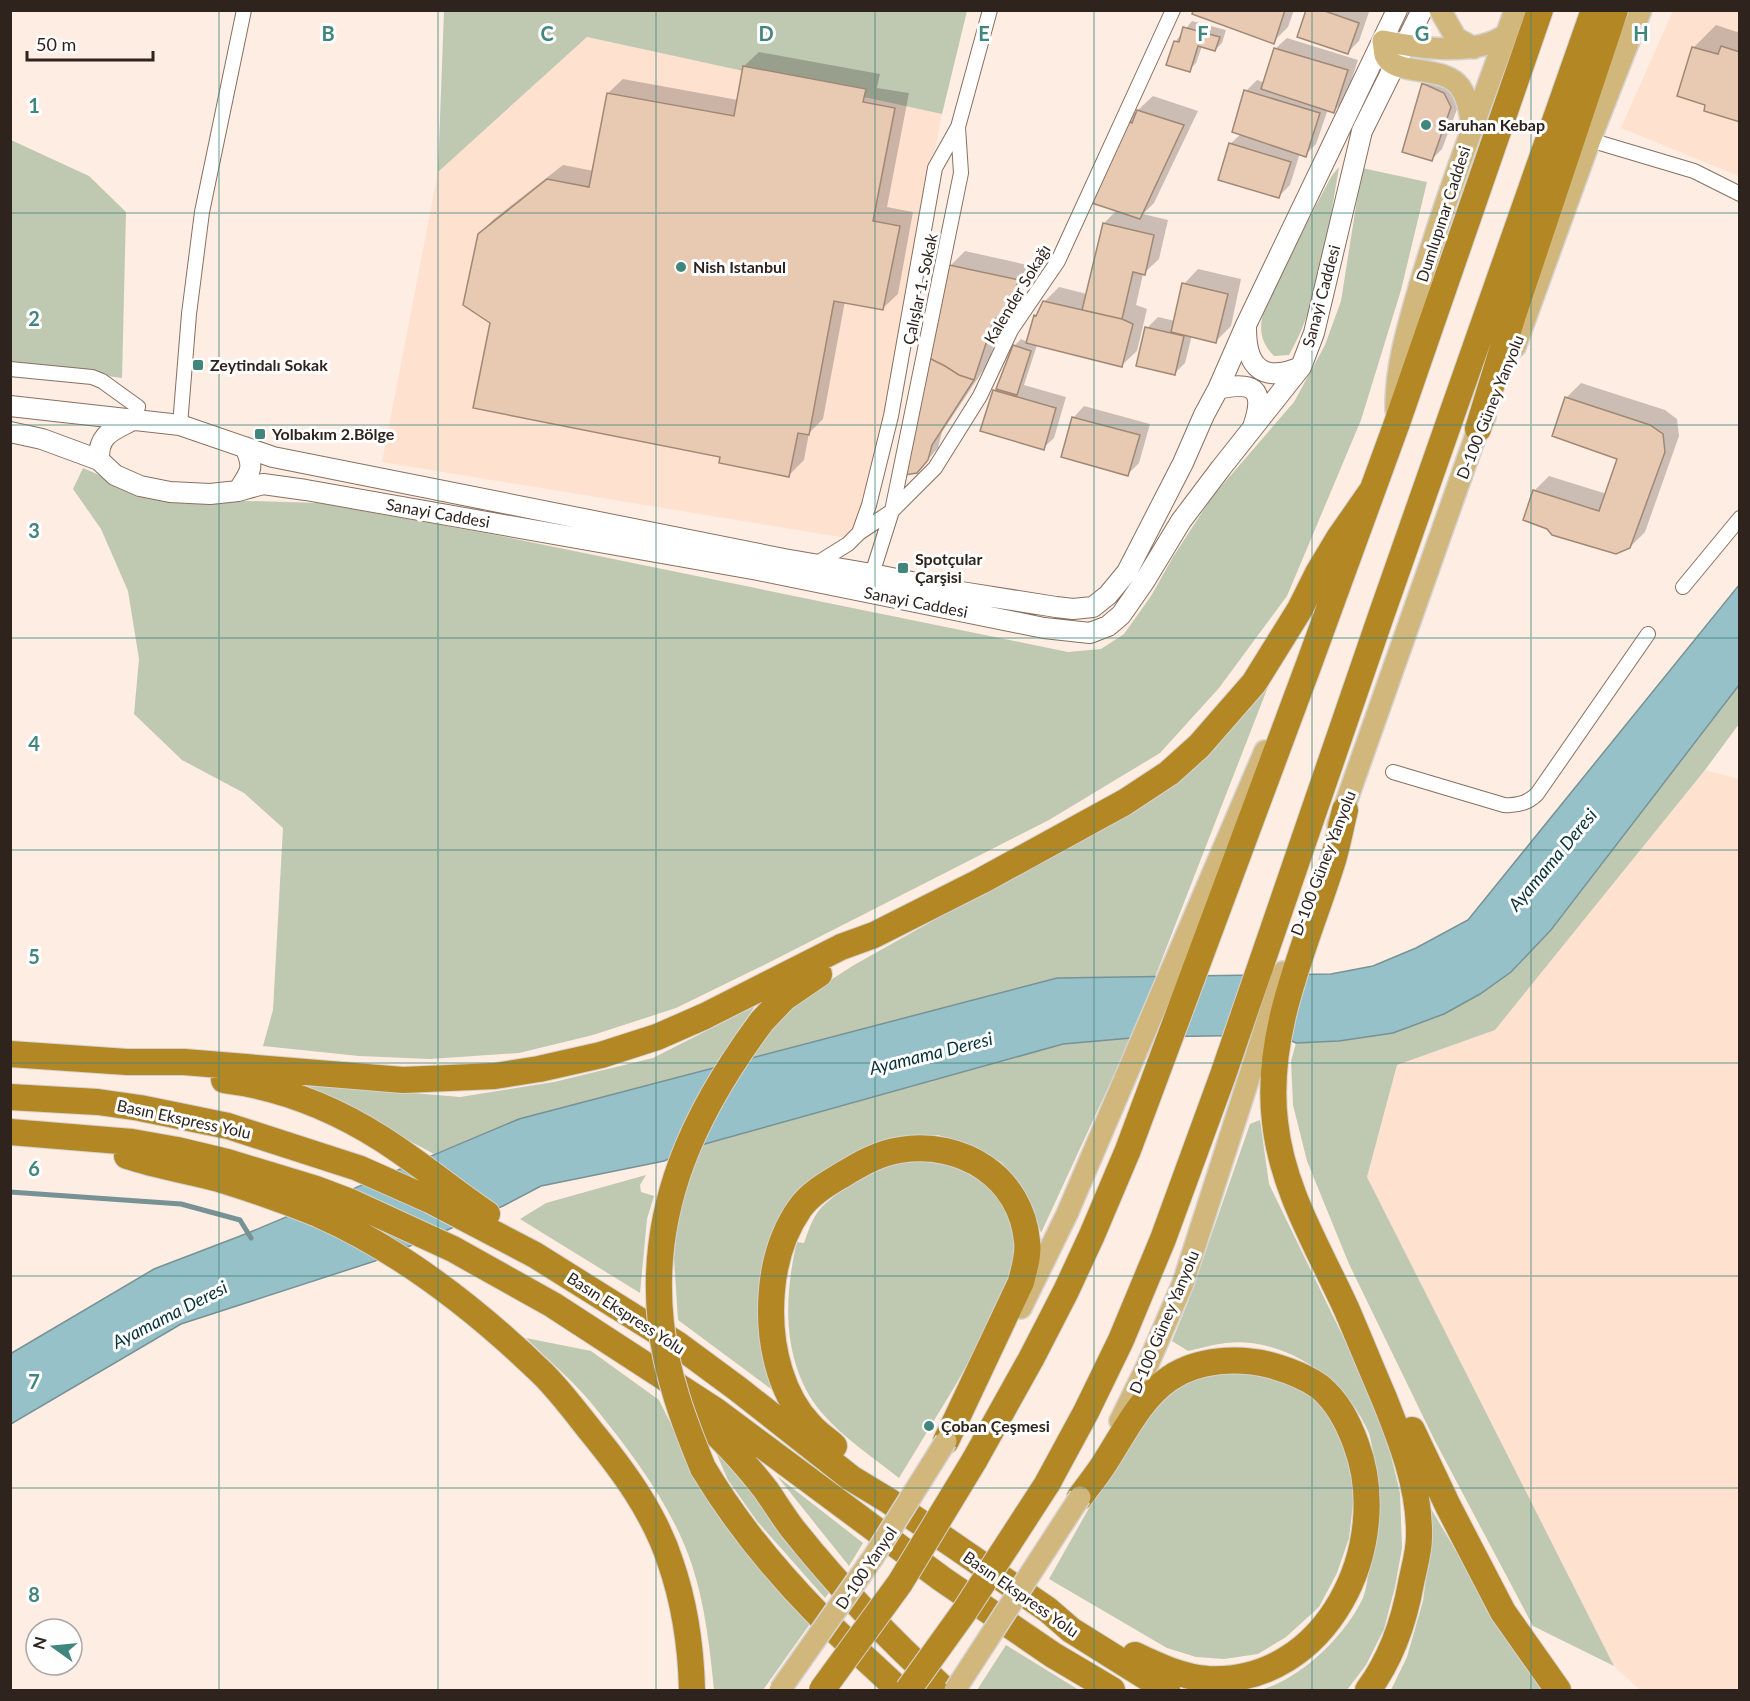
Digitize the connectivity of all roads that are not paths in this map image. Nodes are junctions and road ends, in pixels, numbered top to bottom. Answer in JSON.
{"nodes":[{"id":1,"x":244,"y":10,"type":"edge"},
{"id":2,"x":990,"y":10,"type":"edge"},
{"id":3,"x":1173,"y":10,"type":"edge"},
{"id":4,"x":1397,"y":10,"type":"edge"},
{"id":5,"x":1422,"y":10,"type":"edge"},
{"id":6,"x":1440,"y":10,"type":"edge"},
{"id":7,"x":1515,"y":10,"type":"edge"},
{"id":8,"x":1540,"y":10,"type":"edge"},
{"id":9,"x":1593,"y":10,"type":"edge"},
{"id":10,"x":1615,"y":10,"type":"edge"},
{"id":11,"x":1641,"y":10,"type":"edge"},
{"id":12,"x":1507,"y":34,"type":"junction"},
{"id":13,"x":1383,"y":41,"type":"junction"},
{"id":14,"x":1404,"y":45,"type":"junction"},
{"id":15,"x":1474,"y":48,"type":"junction"},
{"id":16,"x":1394,"y":65,"type":"junction"},
{"id":17,"x":958,"y":127,"type":"junction"},
{"id":18,"x":1472,"y":127,"type":"junction"},
{"id":19,"x":1590,"y":140,"type":"junction"},
{"id":20,"x":1740,"y":194,"type":"edge"},
{"id":21,"x":1246,"y":325,"type":"junction"},
{"id":22,"x":1301,"y":367,"type":"junction"},
{"id":23,"x":10,"y":369,"type":"edge"},
{"id":24,"x":1218,"y":389,"type":"junction"},
{"id":25,"x":10,"y":406,"type":"edge"},
{"id":26,"x":133,"y":420,"type":"junction"},
{"id":27,"x":1396,"y":423,"type":"junction"},
{"id":28,"x":180,"y":425,"type":"junction"},
{"id":29,"x":1253,"y":427,"type":"junction"},
{"id":30,"x":1478,"y":429,"type":"junction"},
{"id":31,"x":10,"y":432,"type":"edge"},
{"id":32,"x":245,"y":447,"type":"junction"},
{"id":33,"x":99,"y":460,"type":"junction"},
{"id":34,"x":365,"y":475,"type":"junction"},
{"id":35,"x":238,"y":492,"type":"junction"},
{"id":36,"x":1371,"y":492,"type":"junction"},
{"id":37,"x":361,"y":498,"type":"junction"},
{"id":38,"x":892,"y":511,"type":"junction"},
{"id":39,"x":1740,"y":518,"type":"edge"},
{"id":40,"x":859,"y":533,"type":"junction"},
{"id":41,"x":816,"y":564,"type":"junction"},
{"id":42,"x":872,"y":574,"type":"junction"},
{"id":43,"x":1683,"y":587,"type":"dead end"},
{"id":44,"x":1648,"y":634,"type":"dead end"},
{"id":45,"x":1309,"y":664,"type":"junction"},
{"id":46,"x":1393,"y":772,"type":"dead end"},
{"id":47,"x":1345,"y":810,"type":"junction"},
{"id":48,"x":874,"y":935,"type":"junction"},
{"id":49,"x":10,"y":1054,"type":"edge"},
{"id":50,"x":127,"y":1062,"type":"junction"},
{"id":51,"x":10,"y":1097,"type":"edge"},
{"id":52,"x":10,"y":1132,"type":"edge"},
{"id":53,"x":91,"y":1138,"type":"junction"},
{"id":54,"x":489,"y":1223,"type":"junction"},
{"id":55,"x":1346,"y":1309,"type":"junction"},
{"id":56,"x":617,"y":1348,"type":"junction"},
{"id":57,"x":946,"y":1442,"type":"junction"},
{"id":58,"x":1080,"y":1497,"type":"junction"},
{"id":59,"x":889,"y":1502,"type":"junction"},
{"id":60,"x":1048,"y":1610,"type":"junction"},
{"id":61,"x":692,"y":1690,"type":"edge"},
{"id":62,"x":780,"y":1690,"type":"edge"},
{"id":63,"x":822,"y":1690,"type":"edge"},
{"id":64,"x":899,"y":1690,"type":"edge"},
{"id":65,"x":908,"y":1690,"type":"edge"},
{"id":66,"x":945,"y":1690,"type":"edge"},
{"id":67,"x":955,"y":1690,"type":"edge"},
{"id":68,"x":1112,"y":1690,"type":"edge"},
{"id":69,"x":1167,"y":1690,"type":"edge"},
{"id":70,"x":1368,"y":1690,"type":"edge"},
{"id":71,"x":1558,"y":1690,"type":"edge"}],
"edges":[{"from":1,"to":28,"type":"street"},
{"from":2,"to":17,"type":"street","name":"Çalışlar 1. Sokak"},
{"from":3,"to":38,"type":"street","name":"Kalender Sokağı"},
{"from":4,"to":13,"type":"main road","name":"Sanayi Caddesi"},
{"from":5,"to":14,"type":"main road","name":"Sanayi Caddesi"},
{"from":6,"to":15,"type":"main road"},
{"from":7,"to":12,"type":"main road","name":"Dumlupınar Caddesi"},
{"from":8,"to":27,"type":"highway"},
{"from":9,"to":65,"type":"highway","bridge":true},
{"from":10,"to":30,"type":"highway"},
{"from":11,"to":19,"type":"main road","name":"D-100 Güney Yanyolu"},
{"from":12,"to":15,"type":"main road"},
{"from":12,"to":18,"type":"main road","name":"Dumlupınar Caddesi"},
{"from":13,"to":14,"type":"main road"},
{"from":13,"to":16,"type":"main road"},
{"from":13,"to":21,"type":"main road","name":"Sanayi Caddesi"},
{"from":14,"to":15,"type":"main road"},
{"from":14,"to":16,"type":"main road","name":"Sanayi Caddesi"},
{"from":16,"to":18,"type":"main road"},
{"from":16,"to":22,"type":"main road","name":"Sanayi Caddesi"},
{"from":17,"to":38,"type":"street","name":"Çalışlar 1. Sokak"},
{"from":17,"to":40,"type":"street"},
{"from":18,"to":27,"type":"main road","name":"Dumlupınar Caddesi"},
{"from":19,"to":20,"type":"street"},
{"from":19,"to":30,"type":"main road","name":"D-100 Güney Yanyolu"},
{"from":21,"to":22,"type":"main road"},
{"from":21,"to":24,"type":"main road","name":"Sanayi Caddesi"},
{"from":22,"to":29,"type":"main road","name":"Sanayi Caddesi"},
{"from":23,"to":26,"type":"street"},
{"from":24,"to":29,"type":"main road"},
{"from":24,"to":42,"type":"main road","name":"Sanayi Caddesi"},
{"from":25,"to":26,"type":"main road","name":"Sanayi Caddesi"},
{"from":26,"to":28,"type":"main road","name":"Sanayi Caddesi"},
{"from":26,"to":33,"type":"main road"},
{"from":27,"to":36,"type":"highway"},
{"from":28,"to":32,"type":"main road","name":"Sanayi Caddesi"},
{"from":29,"to":37,"type":"main road","name":"Sanayi Caddesi"},
{"from":30,"to":47,"type":"main road","name":"D-100 Güney Yanyolu"},
{"from":31,"to":33,"type":"main road","name":"Sanayi Caddesi"},
{"from":32,"to":34,"type":"main road","name":"Sanayi Caddesi"},
{"from":32,"to":35,"type":"main road"},
{"from":33,"to":35,"type":"main road","name":"Sanayi Caddesi"},
{"from":34,"to":37,"type":"main road"},
{"from":34,"to":41,"type":"main road","name":"Sanayi Caddesi"},
{"from":35,"to":37,"type":"main road","name":"Sanayi Caddesi"},
{"from":36,"to":45,"type":"highway"},
{"from":36,"to":48,"type":"highway"},
{"from":38,"to":40,"type":"street","name":"Kalender Sokağı"},
{"from":38,"to":42,"type":"street","name":"Çalışlar 1. Sokak"},
{"from":39,"to":43,"type":"street"},
{"from":40,"to":41,"type":"street","name":"Kalender Sokağı"},
{"from":41,"to":42,"type":"main road","name":"Sanayi Caddesi"},
{"from":44,"to":46,"type":"street"},
{"from":45,"to":57,"type":"main road","name":"D-100 Yanyol"},
{"from":45,"to":63,"type":"highway","bridge":true},
{"from":47,"to":55,"type":"highway"},
{"from":47,"to":58,"type":"main road","name":"D-100 Güney Yanyolu"},
{"from":48,"to":50,"type":"highway"},
{"from":48,"to":64,"type":"highway","bridge":true},
{"from":49,"to":50,"type":"highway"},
{"from":50,"to":54,"type":"highway"},
{"from":51,"to":54,"type":"highway","name":"Basın Ekspress Yolu"},
{"from":52,"to":53,"type":"highway","name":"Basın Ekspress Yolu"},
{"from":53,"to":56,"type":"highway","name":"Basın Ekspress Yolu"},
{"from":53,"to":61,"type":"highway"},
{"from":54,"to":59,"type":"highway","name":"Basın Ekspress Yolu"},
{"from":55,"to":70,"type":"highway"},
{"from":55,"to":71,"type":"highway"},
{"from":56,"to":66,"type":"highway"},
{"from":56,"to":68,"type":"highway","name":"Basın Ekspress Yolu"},
{"from":57,"to":59,"type":"highway"},
{"from":57,"to":62,"type":"main road","name":"D-100 Yanyol","bridge":true},
{"from":58,"to":60,"type":"highway"},
{"from":58,"to":67,"type":"main road","name":"D-100 Güney Yanyolu","bridge":true},
{"from":59,"to":60,"type":"highway","name":"Basın Ekspress Yolu"},
{"from":60,"to":69,"type":"highway","name":"Basın Ekspress Yolu"}]}
